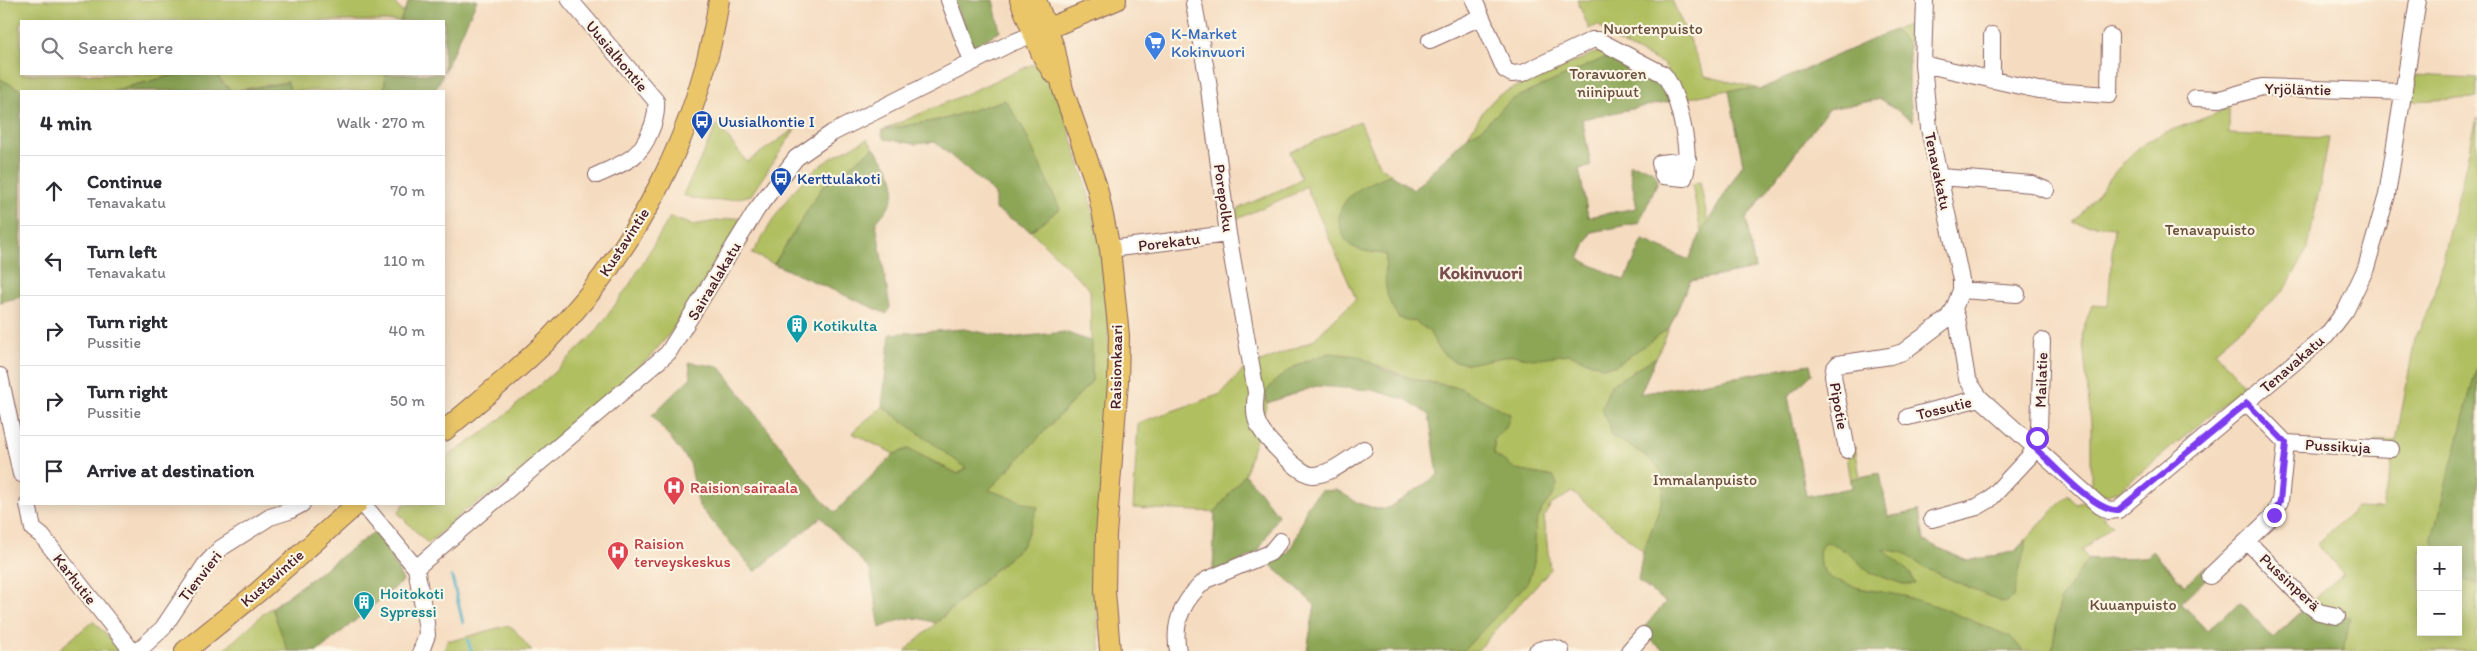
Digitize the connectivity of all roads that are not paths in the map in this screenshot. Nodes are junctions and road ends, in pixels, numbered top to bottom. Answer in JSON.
{"nodes":[{"id":1,"x":570,"y":0,"type":"edge"},
{"id":2,"x":719,"y":0,"type":"edge"},
{"id":3,"x":949,"y":0,"type":"edge"},
{"id":4,"x":1020,"y":0,"type":"edge"},
{"id":5,"x":1036,"y":0,"type":"edge"},
{"id":6,"x":1116,"y":0,"type":"edge"},
{"id":7,"x":1474,"y":0,"type":"edge"},
{"id":8,"x":1925,"y":0,"type":"edge"},
{"id":9,"x":2418,"y":0,"type":"edge"},
{"id":10,"x":1196,"y":1,"type":"edge"},
{"id":11,"x":1481,"y":17,"type":"junction"},
{"id":12,"x":1041,"y":31,"type":"junction"},
{"id":13,"x":1992,"y":35,"type":"dead end"},
{"id":14,"x":2110,"y":36,"type":"dead end"},
{"id":15,"x":1430,"y":40,"type":"dead end"},
{"id":16,"x":972,"y":62,"type":"junction"},
{"id":17,"x":1922,"y":64,"type":"junction"},
{"id":18,"x":1992,"y":80,"type":"junction"},
{"id":19,"x":2404,"y":92,"type":"junction"},
{"id":20,"x":2195,"y":98,"type":"dead end"},
{"id":21,"x":1688,"y":160,"type":"dead end"},
{"id":22,"x":597,"y":175,"type":"dead end"},
{"id":23,"x":1940,"y":177,"type":"junction"},
{"id":24,"x":2046,"y":190,"type":"dead end"},
{"id":25,"x":1228,"y":234,"type":"junction"},
{"id":26,"x":1110,"y":249,"type":"junction"},
{"id":27,"x":1961,"y":290,"type":"junction"},
{"id":28,"x":2017,"y":294,"type":"dead end"},
{"id":29,"x":1954,"y":309,"type":"junction"},
{"id":30,"x":2042,"y":341,"type":"dead end"},
{"id":31,"x":0,"y":376,"type":"edge"},
{"id":32,"x":1980,"y":398,"type":"junction"},
{"id":33,"x":2247,"y":403,"type":"junction"},
{"id":34,"x":1908,"y":417,"type":"dead end"},
{"id":35,"x":445,"y":430,"type":"edge"},
{"id":36,"x":2286,"y":443,"type":"junction"},
{"id":37,"x":2035,"y":448,"type":"junction"},
{"id":38,"x":1364,"y":449,"type":"dead end"},
{"id":39,"x":2391,"y":449,"type":"dead end"},
{"id":40,"x":1847,"y":450,"type":"dead end"},
{"id":41,"x":20,"y":469,"type":"edge"},
{"id":42,"x":28,"y":505,"type":"edge"},
{"id":43,"x":300,"y":505,"type":"edge"},
{"id":44,"x":356,"y":505,"type":"edge"},
{"id":45,"x":364,"y":505,"type":"edge"},
{"id":46,"x":1932,"y":520,"type":"dead end"},
{"id":47,"x":1280,"y":540,"type":"dead end"},
{"id":48,"x":2247,"y":541,"type":"junction"},
{"id":49,"x":416,"y":568,"type":"junction"},
{"id":50,"x":2210,"y":576,"type":"dead end"},
{"id":51,"x":2337,"y":616,"type":"dead end"},
{"id":52,"x":1643,"y":635,"type":"dead end"},
{"id":53,"x":132,"y":651,"type":"edge"},
{"id":54,"x":138,"y":651,"type":"edge"},
{"id":55,"x":185,"y":651,"type":"edge"},
{"id":56,"x":421,"y":651,"type":"edge"},
{"id":57,"x":1110,"y":651,"type":"edge"},
{"id":58,"x":1178,"y":651,"type":"edge"},
{"id":59,"x":1537,"y":651,"type":"edge"},
{"id":60,"x":1561,"y":651,"type":"edge"},
{"id":61,"x":1629,"y":651,"type":"edge"}],
"edges":[{"from":1,"to":22,"type":"street","name":"Uusialhontie"},
{"from":2,"to":35,"type":"main road","name":"Kustavintie"},
{"from":3,"to":16,"type":"street"},
{"from":4,"to":12,"type":"main road","name":"Raisionkaari"},
{"from":5,"to":12,"type":"main road","name":"Raisionkaari"},
{"from":6,"to":12,"type":"main road"},
{"from":7,"to":11,"type":"street"},
{"from":8,"to":17,"type":"street","name":"Tenavakatu"},
{"from":9,"to":19,"type":"street","name":"Tenavakatu"},
{"from":10,"to":25,"type":"street","name":"Porepolku"},
{"from":11,"to":15,"type":"street"},
{"from":11,"to":21,"type":"street"},
{"from":12,"to":16,"type":"street","name":"Sairaalakatu"},
{"from":12,"to":26,"type":"main road","name":"Raisionkaari"},
{"from":13,"to":18,"type":"street"},
{"from":14,"to":18,"type":"street"},
{"from":16,"to":49,"type":"street","name":"Sairaalakatu"},
{"from":17,"to":18,"type":"street"},
{"from":17,"to":23,"type":"street","name":"Tenavakatu"},
{"from":19,"to":20,"type":"street","name":"Yrjöläntie"},
{"from":19,"to":33,"type":"street","name":"Tenavakatu"},
{"from":23,"to":24,"type":"street"},
{"from":23,"to":27,"type":"street","name":"Tenavakatu"},
{"from":25,"to":26,"type":"street","name":"Porekatu"},
{"from":25,"to":38,"type":"street","name":"Porepolku"},
{"from":26,"to":57,"type":"main road","name":"Raisionkaari"},
{"from":27,"to":28,"type":"street"},
{"from":27,"to":29,"type":"street"},
{"from":29,"to":32,"type":"street","name":"Tenavakatu"},
{"from":29,"to":40,"type":"street","name":"Pipotie"},
{"from":30,"to":37,"type":"street","name":"Mailatie"},
{"from":31,"to":41,"type":"street"},
{"from":32,"to":34,"type":"street","name":"Tossutie"},
{"from":32,"to":37,"type":"street","name":"Tenavakatu"},
{"from":33,"to":36,"type":"street"},
{"from":33,"to":37,"type":"street","name":"Tenavakatu"},
{"from":36,"to":39,"type":"street","name":"Pussikuja"},
{"from":36,"to":48,"type":"street"},
{"from":37,"to":46,"type":"street"},
{"from":42,"to":53,"type":"street","name":"Karhutie"},
{"from":43,"to":54,"type":"street","name":"Tienvieri"},
{"from":44,"to":55,"type":"main road","name":"Kustavintie"},
{"from":45,"to":49,"type":"street"},
{"from":47,"to":58,"type":"street"},
{"from":48,"to":50,"type":"street"},
{"from":48,"to":51,"type":"street","name":"Pussinperä"},
{"from":49,"to":56,"type":"street"},
{"from":52,"to":61,"type":"street"},
{"from":59,"to":60,"type":"street"}]}
